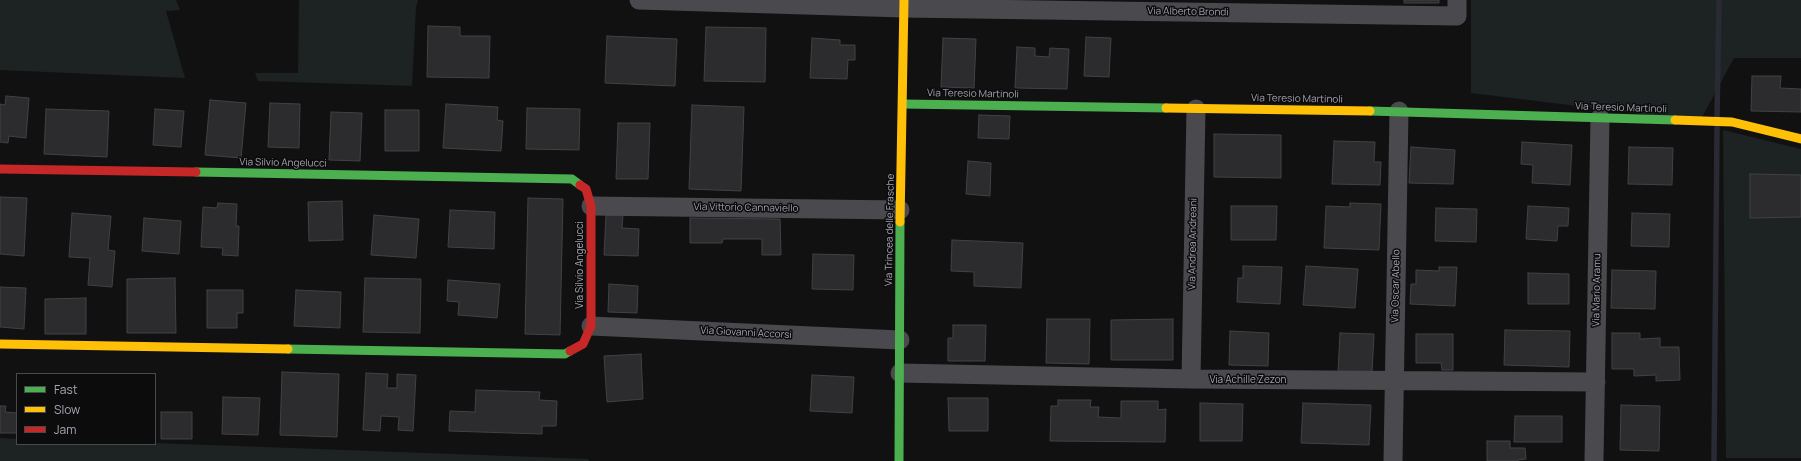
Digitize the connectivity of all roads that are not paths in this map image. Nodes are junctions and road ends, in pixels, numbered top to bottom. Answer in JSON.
{"nodes":[{"id":1,"x":639,"y":0,"type":"edge"},
{"id":2,"x":1457,"y":0,"type":"edge"},
{"id":3,"x":904,"y":4,"type":"edge"},
{"id":4,"x":903,"y":104,"type":"junction"},
{"id":5,"x":1196,"y":109,"type":"junction"},
{"id":6,"x":1399,"y":111,"type":"junction"},
{"id":7,"x":1600,"y":118,"type":"junction"},
{"id":8,"x":1801,"y":140,"type":"edge"},
{"id":9,"x":0,"y":169,"type":"edge"},
{"id":10,"x":591,"y":206,"type":"junction"},
{"id":11,"x":900,"y":210,"type":"junction"},
{"id":12,"x":591,"y":326,"type":"junction"},
{"id":13,"x":900,"y":340,"type":"junction"},
{"id":14,"x":0,"y":344,"type":"edge"},
{"id":15,"x":900,"y":374,"type":"junction"},
{"id":16,"x":1190,"y":379,"type":"junction"},
{"id":17,"x":1395,"y":381,"type":"junction"},
{"id":18,"x":1596,"y":382,"type":"junction"},
{"id":19,"x":899,"y":461,"type":"edge"},
{"id":20,"x":1393,"y":461,"type":"edge"},
{"id":21,"x":1594,"y":461,"type":"edge"}],
"edges":[{"from":1,"to":3,"type":"street"},
{"from":2,"to":3,"type":"street","name":"Via Alberto Brondi"},
{"from":3,"to":4,"type":"street","name":"Via Trincea delle Frasche"},
{"from":4,"to":5,"type":"street","name":"Via Teresio Martinoli"},
{"from":4,"to":11,"type":"street","name":"Via Trincea delle Frasche"},
{"from":5,"to":6,"type":"street","name":"Via Teresio Martinoli"},
{"from":5,"to":16,"type":"street","name":"Via Andrea Andreani"},
{"from":6,"to":7,"type":"street","name":"Via Teresio Martinoli"},
{"from":6,"to":17,"type":"street","name":"Via Oscar Abello"},
{"from":7,"to":8,"type":"street","name":"Via Teresio Martinoli"},
{"from":7,"to":18,"type":"street","name":"Via Mario Aramu"},
{"from":9,"to":10,"type":"street","name":"Via Silvio Angelucci"},
{"from":10,"to":11,"type":"street","name":"Via Vittorio Cannaviello"},
{"from":10,"to":12,"type":"street","name":"Via Silvio Angelucci"},
{"from":11,"to":13,"type":"street","name":"Via Trincea delle Frasche"},
{"from":12,"to":13,"type":"street","name":"Via Giovanni Accorsi"},
{"from":12,"to":14,"type":"street","name":"Via Silvio Angelucci"},
{"from":13,"to":15,"type":"street","name":"Via Trincea delle Frasche"},
{"from":15,"to":16,"type":"street","name":"Via Achille Zezon"},
{"from":15,"to":19,"type":"street","name":"Via Trincea delle Frasche"},
{"from":16,"to":17,"type":"street","name":"Via Achille Zezon"},
{"from":17,"to":18,"type":"street","name":"Via Achille Zezon"},
{"from":17,"to":20,"type":"street","name":"Via Oscar Abello"},
{"from":18,"to":21,"type":"street","name":"Via Mario Aramu"}]}
